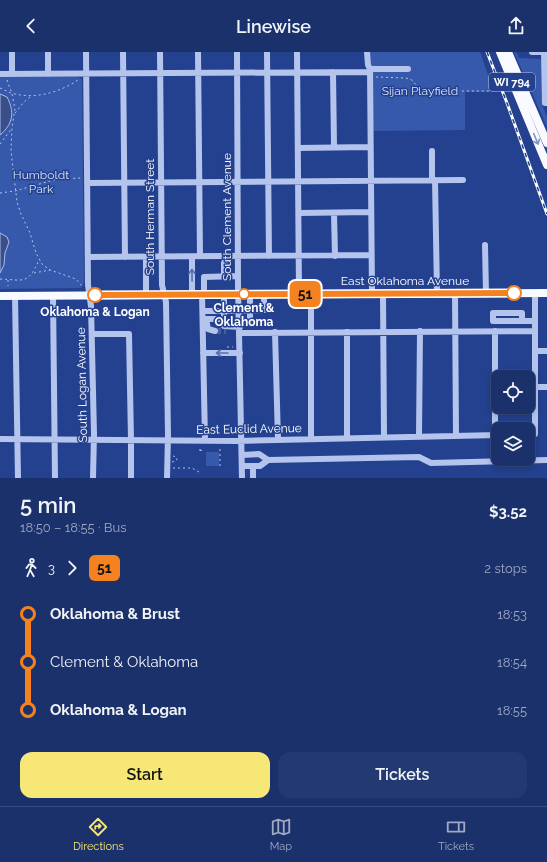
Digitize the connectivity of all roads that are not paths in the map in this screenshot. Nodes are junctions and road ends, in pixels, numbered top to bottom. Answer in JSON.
{"nodes":[{"id":1,"x":12,"y":52,"type":"edge"},
{"id":2,"x":48,"y":52,"type":"edge"},
{"id":3,"x":86,"y":52,"type":"edge"},
{"id":4,"x":123,"y":52,"type":"edge"},
{"id":5,"x":160,"y":52,"type":"edge"},
{"id":6,"x":198,"y":52,"type":"edge"},
{"id":7,"x":236,"y":52,"type":"edge"},
{"id":8,"x":267,"y":52,"type":"edge"},
{"id":9,"x":297,"y":52,"type":"edge"},
{"id":10,"x":367,"y":52,"type":"edge"},
{"id":11,"x":500,"y":52,"type":"edge"},
{"id":12,"x":508,"y":52,"type":"edge"},
{"id":13,"x":532,"y":52,"type":"edge"},
{"id":14,"x":544,"y":52,"type":"edge"},
{"id":15,"x":408,"y":69,"type":"dead end"},
{"id":16,"x":267,"y":72,"type":"junction"},
{"id":17,"x":297,"y":72,"type":"junction"},
{"id":18,"x":333,"y":72,"type":"junction"},
{"id":19,"x":123,"y":73,"type":"junction"},
{"id":20,"x":160,"y":73,"type":"junction"},
{"id":21,"x":198,"y":73,"type":"junction"},
{"id":22,"x":237,"y":73,"type":"junction"},
{"id":23,"x":370,"y":73,"type":"junction"},
{"id":24,"x":0,"y":74,"type":"edge"},
{"id":25,"x":48,"y":74,"type":"junction"},
{"id":26,"x":86,"y":74,"type":"junction"},
{"id":27,"x":9,"y":76,"type":"junction"},
{"id":28,"x":547,"y":102,"type":"edge"},
{"id":29,"x":547,"y":143,"type":"edge"},
{"id":30,"x":334,"y":147,"type":"junction"},
{"id":31,"x":370,"y":147,"type":"junction"},
{"id":32,"x":298,"y":148,"type":"junction"},
{"id":33,"x":432,"y":151,"type":"dead end"},
{"id":34,"x":547,"y":165,"type":"edge"},
{"id":35,"x":434,"y":180,"type":"junction"},
{"id":36,"x":463,"y":180,"type":"dead end"},
{"id":37,"x":298,"y":181,"type":"junction"},
{"id":38,"x":371,"y":181,"type":"junction"},
{"id":39,"x":124,"y":182,"type":"junction"},
{"id":40,"x":161,"y":182,"type":"junction"},
{"id":41,"x":199,"y":182,"type":"junction"},
{"id":42,"x":238,"y":182,"type":"junction"},
{"id":43,"x":268,"y":182,"type":"junction"},
{"id":44,"x":87,"y":183,"type":"junction"},
{"id":45,"x":334,"y":212,"type":"junction"},
{"id":46,"x":371,"y":212,"type":"junction"},
{"id":47,"x":298,"y":213,"type":"junction"},
{"id":48,"x":486,"y":245,"type":"dead end"},
{"id":49,"x":371,"y":255,"type":"junction"},
{"id":50,"x":192,"y":256,"type":"junction"},
{"id":51,"x":200,"y":256,"type":"junction"},
{"id":52,"x":226,"y":256,"type":"junction"},
{"id":53,"x":238,"y":256,"type":"junction"},
{"id":54,"x":269,"y":256,"type":"junction"},
{"id":55,"x":299,"y":256,"type":"junction"},
{"id":56,"x":335,"y":256,"type":"junction"},
{"id":57,"x":88,"y":257,"type":"junction"},
{"id":58,"x":125,"y":257,"type":"junction"},
{"id":59,"x":146,"y":257,"type":"junction"},
{"id":60,"x":161,"y":257,"type":"junction"},
{"id":61,"x":224,"y":276,"type":"junction"},
{"id":62,"x":238,"y":276,"type":"junction"},
{"id":63,"x":437,"y":293,"type":"junction"},
{"id":64,"x":455,"y":293,"type":"junction"},
{"id":65,"x":486,"y":293,"type":"junction"},
{"id":66,"x":535,"y":293,"type":"junction"},
{"id":67,"x":547,"y":293,"type":"edge"},
{"id":68,"x":164,"y":294,"type":"junction"},
{"id":69,"x":192,"y":294,"type":"junction"},
{"id":70,"x":203,"y":294,"type":"junction"},
{"id":71,"x":224,"y":294,"type":"junction"},
{"id":72,"x":239,"y":294,"type":"junction"},
{"id":73,"x":250,"y":294,"type":"junction"},
{"id":74,"x":264,"y":294,"type":"junction"},
{"id":75,"x":299,"y":294,"type":"junction"},
{"id":76,"x":311,"y":294,"type":"junction"},
{"id":77,"x":372,"y":294,"type":"junction"},
{"id":78,"x":383,"y":294,"type":"junction"},
{"id":79,"x":52,"y":295,"type":"junction"},
{"id":80,"x":89,"y":295,"type":"junction"},
{"id":81,"x":146,"y":295,"type":"junction"},
{"id":82,"x":0,"y":296,"type":"edge"},
{"id":83,"x":15,"y":296,"type":"junction"},
{"id":84,"x":202,"y":304,"type":"junction"},
{"id":85,"x":240,"y":310,"type":"junction"},
{"id":86,"x":250,"y":310,"type":"junction"},
{"id":87,"x":206,"y":311,"type":"junction"},
{"id":88,"x":224,"y":311,"type":"junction"},
{"id":89,"x":206,"y":319,"type":"junction"},
{"id":90,"x":224,"y":319,"type":"junction"},
{"id":91,"x":522,"y":321,"type":"dead end"},
{"id":92,"x":535,"y":321,"type":"junction"},
{"id":93,"x":238,"y":328,"type":"junction"},
{"id":94,"x":215,"y":331,"type":"dead end"},
{"id":95,"x":226,"y":331,"type":"tunnel mouth"},
{"id":96,"x":420,"y":331,"type":"junction"},
{"id":97,"x":456,"y":331,"type":"junction"},
{"id":98,"x":495,"y":331,"type":"junction"},
{"id":99,"x":535,"y":331,"type":"junction"},
{"id":100,"x":275,"y":332,"type":"junction"},
{"id":101,"x":311,"y":332,"type":"junction"},
{"id":102,"x":347,"y":332,"type":"junction"},
{"id":103,"x":383,"y":332,"type":"junction"},
{"id":104,"x":92,"y":334,"type":"junction"},
{"id":105,"x":535,"y":351,"type":"junction"},
{"id":106,"x":547,"y":351,"type":"edge"},
{"id":107,"x":203,"y":353,"type":"junction"},
{"id":108,"x":240,"y":353,"type":"junction"},
{"id":109,"x":535,"y":370,"type":"edge"},
{"id":110,"x":535,"y":387,"type":"edge"},
{"id":111,"x":547,"y":387,"type":"edge"},
{"id":112,"x":497,"y":422,"type":"edge"},
{"id":113,"x":491,"y":435,"type":"edge"},
{"id":114,"x":419,"y":436,"type":"junction"},
{"id":115,"x":456,"y":436,"type":"junction"},
{"id":116,"x":384,"y":437,"type":"junction"},
{"id":117,"x":347,"y":438,"type":"junction"},
{"id":118,"x":311,"y":439,"type":"junction"},
{"id":119,"x":0,"y":440,"type":"edge"},
{"id":120,"x":17,"y":440,"type":"junction"},
{"id":121,"x":55,"y":440,"type":"junction"},
{"id":122,"x":94,"y":440,"type":"junction"},
{"id":123,"x":131,"y":440,"type":"junction"},
{"id":124,"x":168,"y":440,"type":"junction"},
{"id":125,"x":205,"y":440,"type":"junction"},
{"id":126,"x":242,"y":440,"type":"junction"},
{"id":127,"x":278,"y":440,"type":"junction"},
{"id":128,"x":242,"y":455,"type":"junction"},
{"id":129,"x":268,"y":460,"type":"junction"},
{"id":130,"x":547,"y":460,"type":"edge"},
{"id":131,"x":242,"y":466,"type":"junction"},
{"id":132,"x":253,"y":466,"type":"junction"},
{"id":133,"x":18,"y":478,"type":"edge"},
{"id":134,"x":55,"y":478,"type":"edge"},
{"id":135,"x":93,"y":478,"type":"edge"},
{"id":136,"x":131,"y":478,"type":"edge"},
{"id":137,"x":167,"y":478,"type":"edge"},
{"id":138,"x":242,"y":478,"type":"edge"},
{"id":139,"x":253,"y":478,"type":"edge"}],
"edges":[{"from":1,"to":27,"type":"street"},
{"from":2,"to":25,"type":"street"},
{"from":3,"to":26,"type":"street","name":"South Logan Avenue"},
{"from":4,"to":19,"type":"street"},
{"from":5,"to":20,"type":"street","name":"South Herman Street"},
{"from":6,"to":21,"type":"street"},
{"from":7,"to":22,"type":"street","name":"South Clement Avenue"},
{"from":8,"to":16,"type":"street"},
{"from":9,"to":17,"type":"street"},
{"from":10,"to":23,"type":"street"},
{"from":11,"to":34,"type":"main road","number":"WI 794","one_way":true},
{"from":12,"to":29,"type":"main road","number":"WI 794"},
{"from":13,"to":14,"type":"street"},
{"from":14,"to":28,"type":"street"},
{"from":15,"to":23,"type":"street"},
{"from":16,"to":17,"type":"street"},
{"from":16,"to":22,"type":"street"},
{"from":16,"to":43,"type":"street"},
{"from":17,"to":18,"type":"street"},
{"from":17,"to":32,"type":"street"},
{"from":18,"to":23,"type":"street"},
{"from":18,"to":30,"type":"street"},
{"from":19,"to":20,"type":"street"},
{"from":19,"to":26,"type":"street"},
{"from":19,"to":39,"type":"street"},
{"from":20,"to":21,"type":"street"},
{"from":20,"to":40,"type":"street","name":"South Herman Street"},
{"from":21,"to":22,"type":"street"},
{"from":21,"to":41,"type":"street"},
{"from":22,"to":42,"type":"street","name":"South Clement Avenue"},
{"from":23,"to":31,"type":"street"},
{"from":24,"to":27,"type":"street"},
{"from":25,"to":26,"type":"street"},
{"from":25,"to":27,"type":"street"},
{"from":26,"to":44,"type":"street","name":"South Logan Avenue"},
{"from":30,"to":31,"type":"street"},
{"from":30,"to":32,"type":"street"},
{"from":31,"to":38,"type":"street"},
{"from":32,"to":37,"type":"street"},
{"from":33,"to":35,"type":"street"},
{"from":35,"to":36,"type":"street"},
{"from":35,"to":38,"type":"street"},
{"from":35,"to":63,"type":"street"},
{"from":37,"to":38,"type":"street"},
{"from":37,"to":43,"type":"street"},
{"from":37,"to":47,"type":"street"},
{"from":38,"to":46,"type":"street"},
{"from":39,"to":40,"type":"street"},
{"from":39,"to":44,"type":"street"},
{"from":39,"to":58,"type":"street"},
{"from":40,"to":41,"type":"street"},
{"from":40,"to":60,"type":"street","name":"South Herman Street"},
{"from":41,"to":42,"type":"street"},
{"from":41,"to":51,"type":"street"},
{"from":42,"to":43,"type":"street"},
{"from":42,"to":53,"type":"street","name":"South Clement Avenue"},
{"from":43,"to":54,"type":"street"},
{"from":44,"to":57,"type":"street","name":"South Logan Avenue"},
{"from":45,"to":46,"type":"street"},
{"from":45,"to":47,"type":"street"},
{"from":45,"to":56,"type":"street"},
{"from":46,"to":49,"type":"street"},
{"from":47,"to":55,"type":"street"},
{"from":48,"to":65,"type":"street"},
{"from":49,"to":56,"type":"street"},
{"from":49,"to":77,"type":"street"},
{"from":50,"to":51,"type":"street"},
{"from":50,"to":60,"type":"street"},
{"from":69,"to":50,"type":"street","one_way":true},
{"from":51,"to":52,"type":"street"},
{"from":52,"to":53,"type":"street"},
{"from":52,"to":61,"type":"street"},
{"from":53,"to":54,"type":"street"},
{"from":53,"to":62,"type":"street","name":"South Clement Avenue"},
{"from":54,"to":55,"type":"street"},
{"from":55,"to":56,"type":"street"},
{"from":55,"to":75,"type":"street"},
{"from":57,"to":58,"type":"street"},
{"from":57,"to":80,"type":"street","name":"South Logan Avenue"},
{"from":58,"to":59,"type":"street"},
{"from":59,"to":60,"type":"street"},
{"from":59,"to":81,"type":"street"},
{"from":60,"to":68,"type":"street","name":"South Herman Street"},
{"from":61,"to":62,"type":"street"},
{"from":61,"to":70,"type":"street"},
{"from":62,"to":72,"type":"street","name":"South Clement Avenue"},
{"from":63,"to":64,"type":"main road","name":"East Oklahoma Avenue"},
{"from":63,"to":78,"type":"main road","name":"East Oklahoma Avenue"},
{"from":64,"to":65,"type":"main road","name":"East Oklahoma Avenue"},
{"from":64,"to":97,"type":"street"},
{"from":65,"to":66,"type":"main road","name":"East Oklahoma Avenue"},
{"from":66,"to":67,"type":"main road","name":"East Oklahoma Avenue"},
{"from":66,"to":92,"type":"street"},
{"from":68,"to":69,"type":"main road","name":"East Oklahoma Avenue"},
{"from":68,"to":81,"type":"main road","name":"East Oklahoma Avenue"},
{"from":68,"to":124,"type":"street","name":"South Herman Street"},
{"from":69,"to":70,"type":"main road","name":"East Oklahoma Avenue"},
{"from":70,"to":71,"type":"main road","name":"East Oklahoma Avenue"},
{"from":70,"to":84,"type":"street"},
{"from":71,"to":72,"type":"main road","name":"East Oklahoma Avenue"},
{"from":71,"to":88,"type":"street"},
{"from":72,"to":73,"type":"main road","name":"East Oklahoma Avenue"},
{"from":72,"to":85,"type":"street","name":"South Clement Avenue"},
{"from":73,"to":74,"type":"main road","name":"East Oklahoma Avenue"},
{"from":73,"to":86,"type":"street"},
{"from":74,"to":75,"type":"main road","name":"East Oklahoma Avenue"},
{"from":74,"to":86,"type":"street"},
{"from":75,"to":76,"type":"main road","name":"East Oklahoma Avenue"},
{"from":76,"to":77,"type":"main road","name":"East Oklahoma Avenue"},
{"from":76,"to":101,"type":"street"},
{"from":77,"to":78,"type":"main road","name":"East Oklahoma Avenue"},
{"from":78,"to":103,"type":"street"},
{"from":79,"to":80,"type":"main road","name":"East Oklahoma Avenue"},
{"from":79,"to":83,"type":"main road","name":"East Oklahoma Avenue"},
{"from":79,"to":121,"type":"street"},
{"from":80,"to":81,"type":"main road","name":"East Oklahoma Avenue"},
{"from":80,"to":104,"type":"street","name":"South Logan Avenue"},
{"from":82,"to":83,"type":"main road","name":"East Oklahoma Avenue"},
{"from":83,"to":120,"type":"street"},
{"from":84,"to":87,"type":"street"},
{"from":84,"to":107,"type":"street"},
{"from":85,"to":86,"type":"street"},
{"from":85,"to":88,"type":"street"},
{"from":85,"to":93,"type":"street","name":"South Clement Avenue"},
{"from":86,"to":93,"type":"street"},
{"from":87,"to":88,"type":"street"},
{"from":87,"to":89,"type":"street"},
{"from":88,"to":90,"type":"street"},
{"from":89,"to":90,"type":"street"},
{"from":89,"to":94,"type":"street"},
{"from":90,"to":93,"type":"street"},
{"from":91,"to":92,"type":"street"},
{"from":92,"to":99,"type":"street"},
{"from":93,"to":95,"type":"street"},
{"from":93,"to":100,"type":"street"},
{"from":93,"to":108,"type":"street","name":"South Clement Avenue"},
{"from":96,"to":97,"type":"street"},
{"from":96,"to":103,"type":"street"},
{"from":96,"to":114,"type":"street"},
{"from":97,"to":98,"type":"street"},
{"from":97,"to":115,"type":"street"},
{"from":98,"to":99,"type":"street"},
{"from":98,"to":112,"type":"street"},
{"from":99,"to":105,"type":"street"},
{"from":100,"to":101,"type":"street"},
{"from":100,"to":127,"type":"street"},
{"from":101,"to":102,"type":"street"},
{"from":101,"to":118,"type":"street"},
{"from":102,"to":103,"type":"street"},
{"from":102,"to":117,"type":"street"},
{"from":103,"to":116,"type":"street"},
{"from":104,"to":122,"type":"street","name":"South Logan Avenue"},
{"from":104,"to":123,"type":"street"},
{"from":105,"to":106,"type":"street"},
{"from":105,"to":109,"type":"street"},
{"from":108,"to":107,"type":"street","one_way":true},
{"from":107,"to":125,"type":"street"},
{"from":108,"to":126,"type":"street","name":"South Clement Avenue"},
{"from":110,"to":111,"type":"street"},
{"from":113,"to":115,"type":"street","name":"East Euclid Avenue"},
{"from":114,"to":115,"type":"street","name":"East Euclid Avenue"},
{"from":114,"to":116,"type":"street","name":"East Euclid Avenue"},
{"from":116,"to":117,"type":"street","name":"East Euclid Avenue"},
{"from":117,"to":118,"type":"street","name":"East Euclid Avenue"},
{"from":118,"to":127,"type":"street","name":"East Euclid Avenue"},
{"from":119,"to":120,"type":"street","name":"East Euclid Avenue"},
{"from":120,"to":121,"type":"street","name":"East Euclid Avenue"},
{"from":120,"to":133,"type":"street"},
{"from":121,"to":122,"type":"street","name":"East Euclid Avenue"},
{"from":121,"to":134,"type":"street"},
{"from":122,"to":123,"type":"street","name":"East Euclid Avenue"},
{"from":122,"to":135,"type":"street","name":"South Logan Avenue"},
{"from":123,"to":124,"type":"street","name":"East Euclid Avenue"},
{"from":123,"to":136,"type":"street"},
{"from":124,"to":125,"type":"street","name":"East Euclid Avenue"},
{"from":124,"to":137,"type":"street","name":"South Herman Street"},
{"from":125,"to":126,"type":"street","name":"East Euclid Avenue"},
{"from":126,"to":127,"type":"street","name":"East Euclid Avenue"},
{"from":126,"to":128,"type":"street","name":"South Clement Avenue"},
{"from":128,"to":129,"type":"street"},
{"from":128,"to":131,"type":"street","name":"South Clement Avenue"},
{"from":129,"to":130,"type":"street"},
{"from":129,"to":132,"type":"street"},
{"from":131,"to":132,"type":"street"},
{"from":131,"to":138,"type":"street","name":"South Clement Avenue"},
{"from":132,"to":139,"type":"street"}]}
